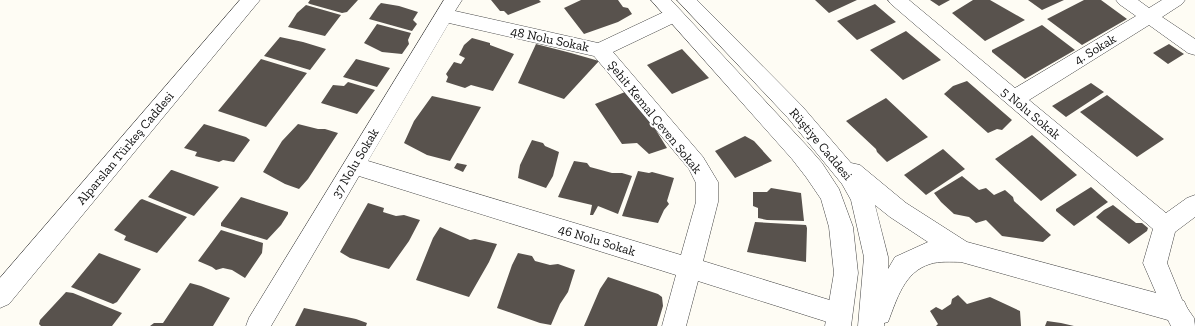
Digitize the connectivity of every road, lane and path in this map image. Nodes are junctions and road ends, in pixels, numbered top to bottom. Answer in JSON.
{"nodes":[{"id":1,"x":250,"y":0,"type":"edge"},
{"id":2,"x":897,"y":0,"type":"edge"},
{"id":3,"x":1125,"y":0,"type":"edge"},
{"id":4,"x":1176,"y":0,"type":"edge"},
{"id":5,"x":447,"y":4,"type":"edge"},
{"id":6,"x":673,"y":5,"type":"edge"},
{"id":7,"x":1149,"y":16,"type":"junction"},
{"id":8,"x":1195,"y":48,"type":"edge"},
{"id":9,"x":600,"y":50,"type":"junction"},
{"id":10,"x":1014,"y":99,"type":"junction"},
{"id":11,"x":825,"y":147,"type":"junction"},
{"id":12,"x":354,"y":166,"type":"junction"},
{"id":13,"x":1195,"y":205,"type":"edge"},
{"id":14,"x":1165,"y":226,"type":"junction"},
{"id":15,"x":961,"y":251,"type":"junction"},
{"id":16,"x":690,"y":268,"type":"junction"},
{"id":17,"x":0,"y":296,"type":"edge"},
{"id":18,"x":1180,"y":318,"type":"edge"},
{"id":19,"x":839,"y":320,"type":"edge"},
{"id":20,"x":258,"y":326,"type":"edge"},
{"id":21,"x":674,"y":326,"type":"edge"},
{"id":22,"x":871,"y":326,"type":"edge"},
{"id":23,"x":874,"y":326,"type":"edge"}],
"edges":[{"from":1,"to":17,"type":"street","name":"Alparslan Türkeş Caddesi"},
{"from":2,"to":10,"type":"street","name":"5 Nolu Sokak"},
{"from":3,"to":7,"type":"street"},
{"from":4,"to":7,"type":"street","name":"4. Sokak"},
{"from":5,"to":9,"type":"street","name":"48 Nolu Sokak"},
{"from":5,"to":12,"type":"street","name":"37 Nolu Sokak"},
{"from":6,"to":9,"type":"street","name":"48 Nolu Sokak"},
{"from":6,"to":11,"type":"street","name":"Rüştiye Caddesi"},
{"from":6,"to":19,"type":"street","name":"Rüştiye Caddesi"},
{"from":7,"to":8,"type":"street"},
{"from":7,"to":10,"type":"street","name":"4. Sokak"},
{"from":9,"to":16,"type":"street","name":"Şehit Kemal Çeven Sokak"},
{"from":10,"to":14,"type":"street","name":"5 Nolu Sokak"},
{"from":11,"to":15,"type":"street"},
{"from":11,"to":22,"type":"street","name":"Rüştiye Caddesi"},
{"from":12,"to":16,"type":"street","name":"46 Nolu Sokak"},
{"from":12,"to":20,"type":"street","name":"37 Nolu Sokak"},
{"from":13,"to":14,"type":"street"},
{"from":14,"to":18,"type":"street"},
{"from":15,"to":18,"type":"street"},
{"from":15,"to":23,"type":"street"},
{"from":16,"to":19,"type":"street","name":"46 Nolu Sokak"},
{"from":16,"to":21,"type":"street","name":"Şehit Kemal Çeven Sokak"}]}
